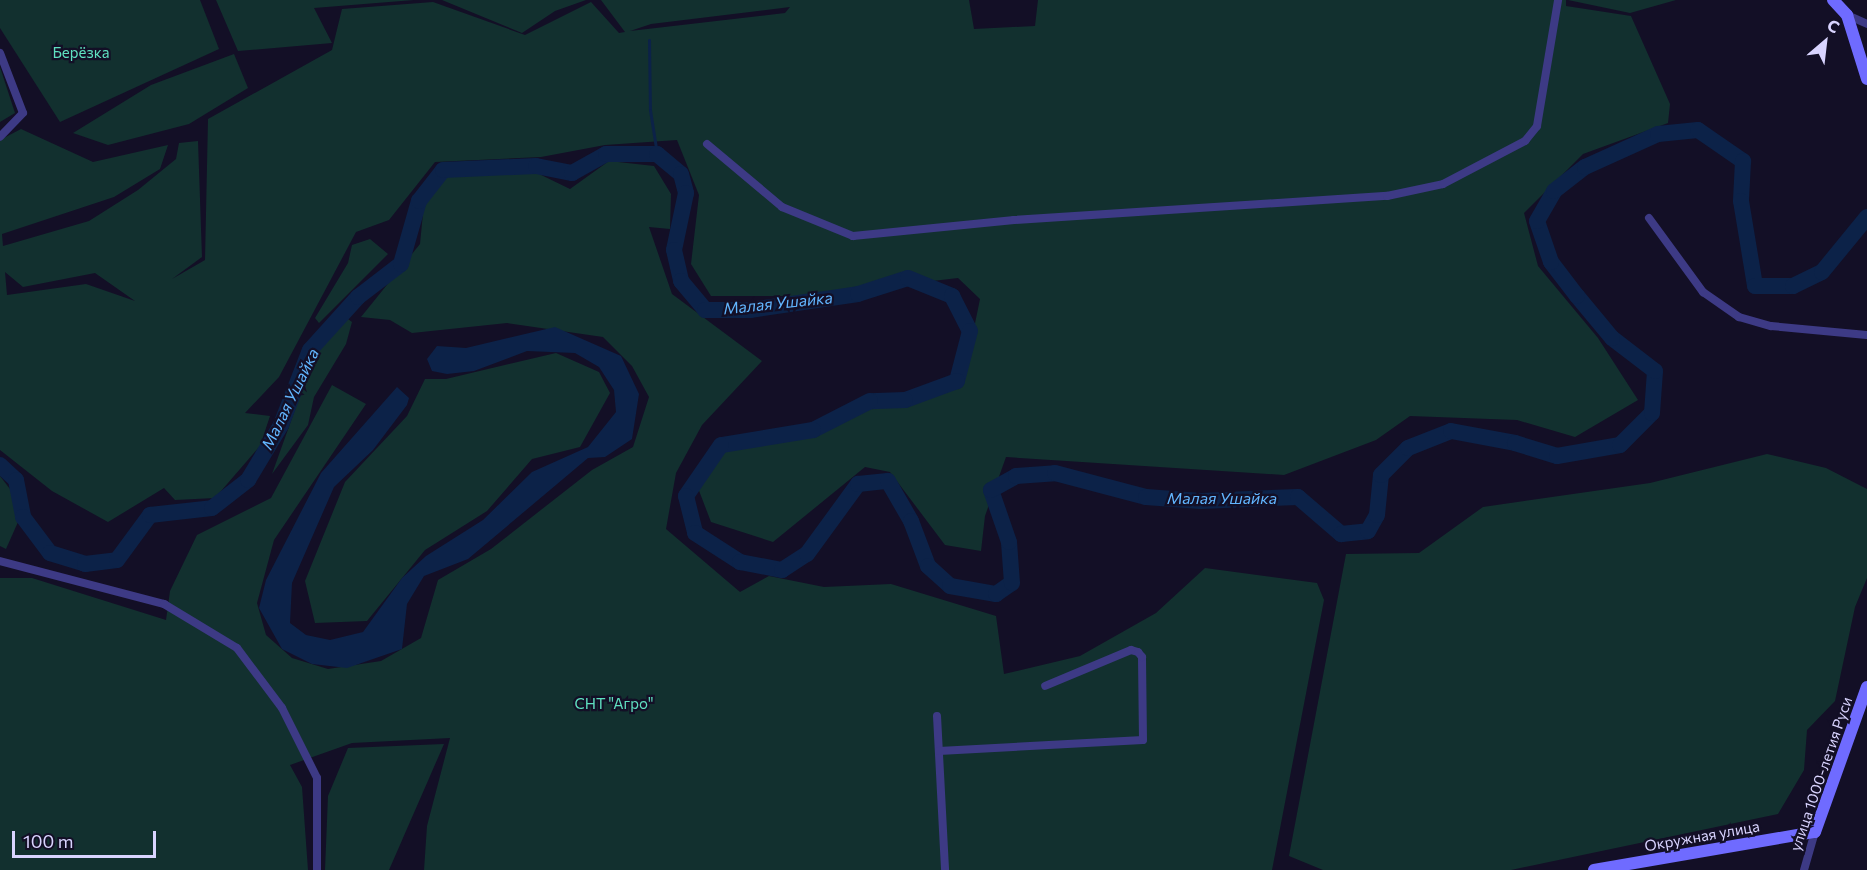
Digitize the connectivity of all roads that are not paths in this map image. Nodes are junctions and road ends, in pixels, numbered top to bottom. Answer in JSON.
{"nodes":[{"id":1,"x":1558,"y":0,"type":"edge"},
{"id":2,"x":1833,"y":0,"type":"edge"},
{"id":3,"x":1846,"y":15,"type":"junction"},
{"id":4,"x":1867,"y":24,"type":"edge"},
{"id":5,"x":0,"y":53,"type":"edge"},
{"id":6,"x":1867,"y":79,"type":"edge"},
{"id":7,"x":0,"y":138,"type":"edge"},
{"id":8,"x":706,"y":144,"type":"dead end"},
{"id":9,"x":1649,"y":218,"type":"dead end"},
{"id":10,"x":1867,"y":335,"type":"edge"},
{"id":11,"x":0,"y":561,"type":"edge"},
{"id":12,"x":1045,"y":686,"type":"dead end"},
{"id":13,"x":1867,"y":687,"type":"edge"},
{"id":14,"x":937,"y":716,"type":"dead end"},
{"id":15,"x":939,"y":751,"type":"junction"},
{"id":16,"x":1815,"y":832,"type":"junction"},
{"id":17,"x":317,"y":870,"type":"edge"},
{"id":18,"x":945,"y":870,"type":"edge"},
{"id":19,"x":1594,"y":870,"type":"edge"},
{"id":20,"x":1804,"y":870,"type":"edge"}],
"edges":[{"from":1,"to":8,"type":"street"},
{"from":2,"to":3,"type":"street"},
{"from":3,"to":4,"type":"street"},
{"from":3,"to":6,"type":"street"},
{"from":5,"to":7,"type":"street"},
{"from":9,"to":10,"type":"street"},
{"from":11,"to":17,"type":"street"},
{"from":12,"to":15,"type":"street"},
{"from":13,"to":16,"type":"street","name":"улица 1000-летия Руси"},
{"from":14,"to":15,"type":"street"},
{"from":15,"to":18,"type":"street"},
{"from":16,"to":19,"type":"street","name":"Окружная улица"},
{"from":16,"to":20,"type":"street","name":"улица 1000-летия Руси"}]}
